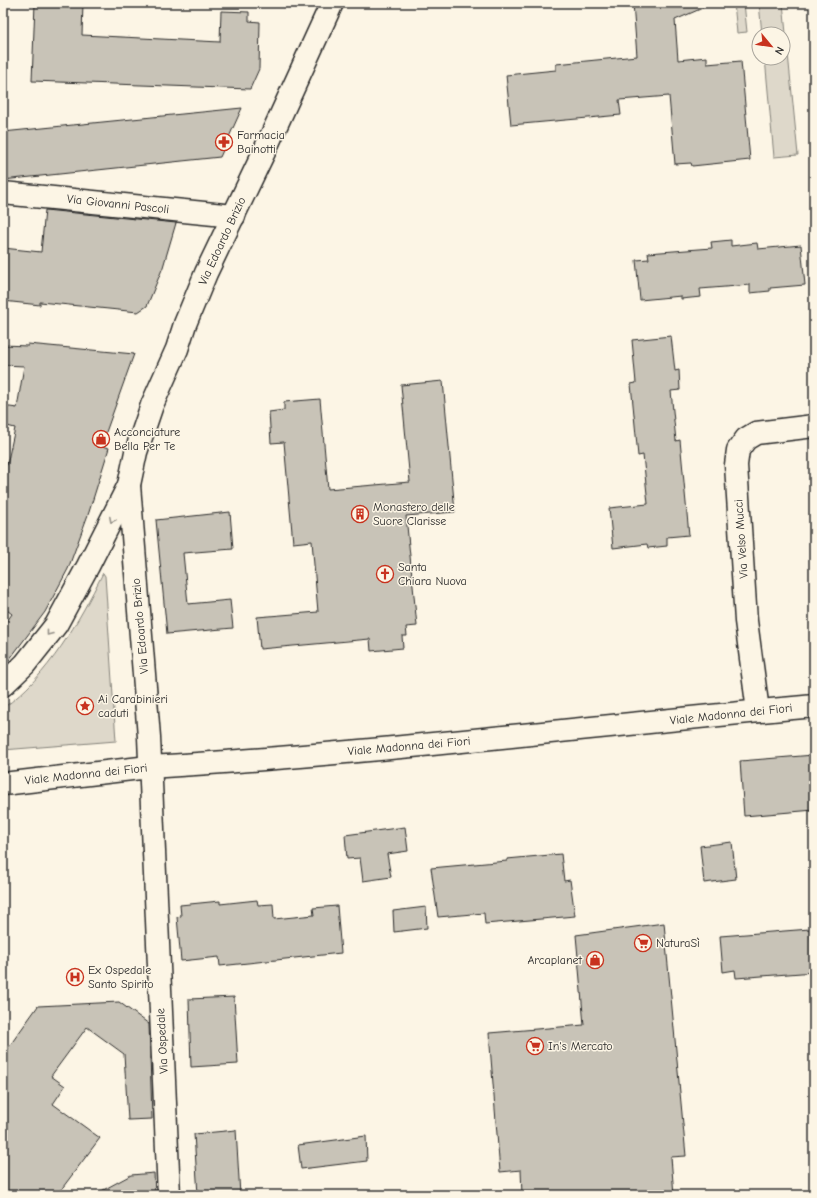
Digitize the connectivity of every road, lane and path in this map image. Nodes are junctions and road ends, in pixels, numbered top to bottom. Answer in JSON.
{"nodes":[{"id":1,"x":332,"y":3,"type":"edge"},
{"id":2,"x":3,"y":193,"type":"edge"},
{"id":3,"x":234,"y":216,"type":"junction"},
{"id":4,"x":814,"y":426,"type":"edge"},
{"id":5,"x":129,"y":485,"type":"junction"},
{"id":6,"x":3,"y":685,"type":"edge"},
{"id":7,"x":814,"y":706,"type":"edge"},
{"id":8,"x":758,"y":711,"type":"junction"},
{"id":9,"x":149,"y":767,"type":"junction"},
{"id":10,"x":3,"y":784,"type":"edge"},
{"id":11,"x":169,"y":1195,"type":"edge"}],
"edges":[{"from":1,"to":3,"type":"main road","name":"Via Edoardo Brizio"},
{"from":2,"to":3,"type":"main road","name":"Via Giovanni Pascoli"},
{"from":3,"to":5,"type":"main road","name":"Via Edoardo Brizio"},
{"from":4,"to":8,"type":"main road","name":"Via Velso Mucci"},
{"from":5,"to":6,"type":"main road","name":"Via Edoardo Brizio","one_way":true},
{"from":5,"to":9,"type":"main road","name":"Via Edoardo Brizio"},
{"from":7,"to":8,"type":"main road","name":"Viale Madonna dei Fiori"},
{"from":8,"to":9,"type":"main road","name":"Viale Madonna dei Fiori"},
{"from":9,"to":10,"type":"main road","name":"Viale Madonna dei Fiori"},
{"from":9,"to":11,"type":"main road","name":"Via Ospedale"}]}
